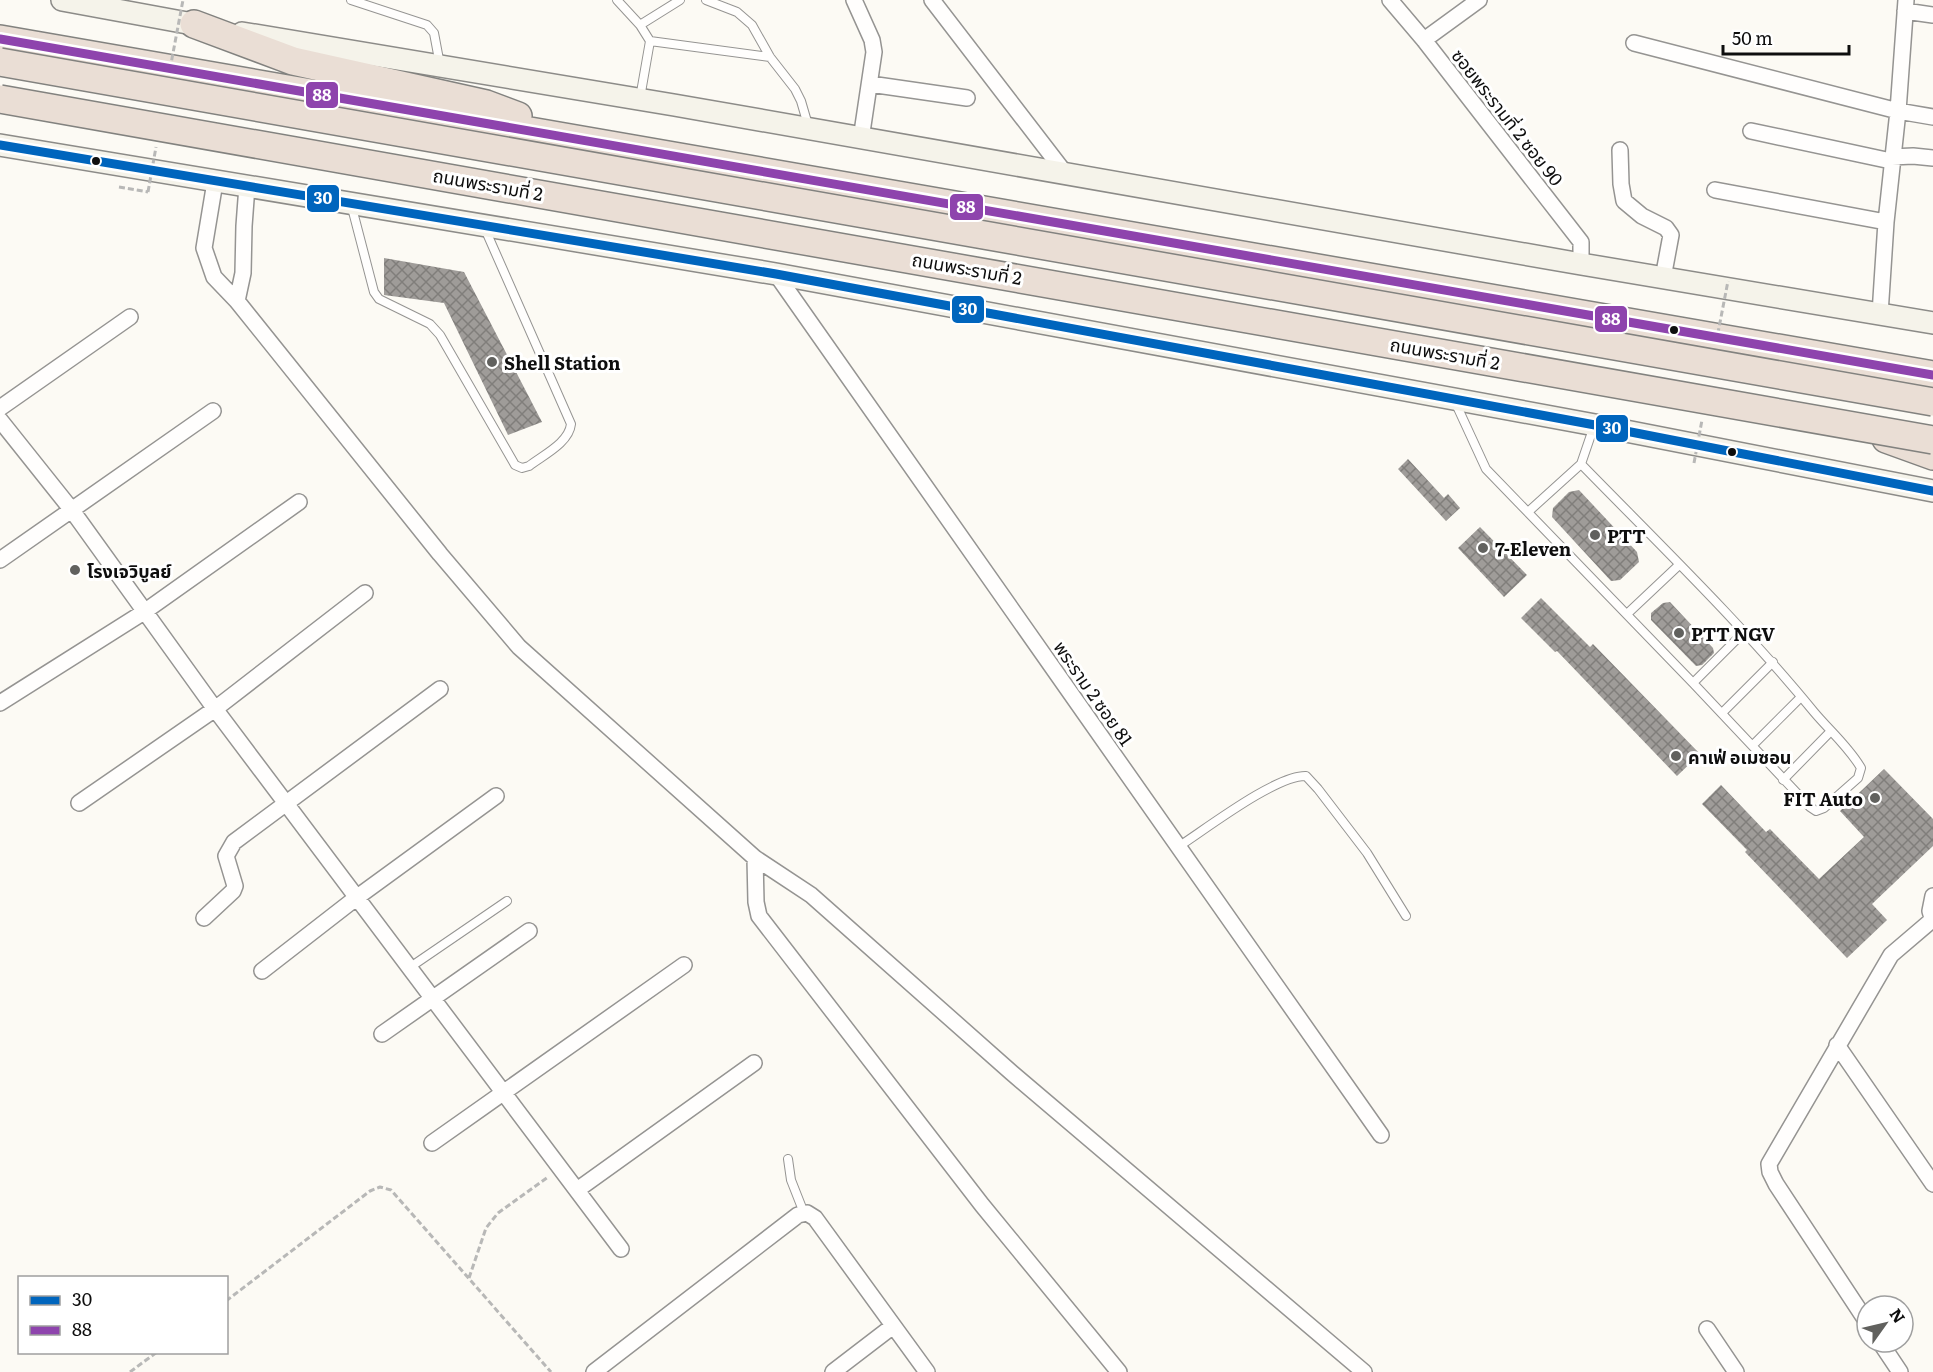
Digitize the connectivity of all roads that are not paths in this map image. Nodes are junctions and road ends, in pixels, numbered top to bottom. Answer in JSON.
{"nodes":[{"id":1,"x":62,"y":0,"type":"edge"},
{"id":2,"x":351,"y":0,"type":"edge"},
{"id":3,"x":617,"y":0,"type":"edge"},
{"id":4,"x":680,"y":0,"type":"edge"},
{"id":5,"x":706,"y":0,"type":"edge"},
{"id":6,"x":854,"y":0,"type":"edge"},
{"id":7,"x":932,"y":0,"type":"edge"},
{"id":8,"x":1390,"y":0,"type":"edge"},
{"id":9,"x":1479,"y":0,"type":"edge"},
{"id":10,"x":92,"y":3,"type":"edge"},
{"id":11,"x":1906,"y":6,"type":"edge"},
{"id":12,"x":1933,"y":15,"type":"edge"},
{"id":13,"x":194,"y":24,"type":"junction"},
{"id":14,"x":640,"y":25,"type":"junction"},
{"id":15,"x":0,"y":39,"type":"edge"},
{"id":16,"x":1424,"y":40,"type":"junction"},
{"id":17,"x":650,"y":41,"type":"junction"},
{"id":18,"x":1634,"y":43,"type":"dead end"},
{"id":19,"x":770,"y":57,"type":"junction"},
{"id":20,"x":0,"y":62,"type":"edge"},
{"id":21,"x":440,"y":66,"type":"junction"},
{"id":22,"x":870,"y":84,"type":"junction"},
{"id":23,"x":0,"y":98,"type":"edge"},
{"id":24,"x":967,"y":98,"type":"dead end"},
{"id":25,"x":640,"y":100,"type":"junction"},
{"id":26,"x":1898,"y":111,"type":"junction"},
{"id":27,"x":1933,"y":117,"type":"edge"},
{"id":28,"x":810,"y":129,"type":"junction"},
{"id":29,"x":1751,"y":131,"type":"dead end"},
{"id":30,"x":861,"y":139,"type":"junction"},
{"id":31,"x":590,"y":141,"type":"junction"},
{"id":32,"x":0,"y":145,"type":"edge"},
{"id":33,"x":1620,"y":150,"type":"dead end"},
{"id":34,"x":1933,"y":158,"type":"edge"},
{"id":35,"x":1892,"y":159,"type":"junction"},
{"id":36,"x":1065,"y":173,"type":"junction"},
{"id":37,"x":215,"y":182,"type":"junction"},
{"id":38,"x":247,"y":186,"type":"junction"},
{"id":39,"x":1715,"y":190,"type":"dead end"},
{"id":40,"x":351,"y":203,"type":"junction"},
{"id":41,"x":1886,"y":222,"type":"junction"},
{"id":42,"x":484,"y":225,"type":"junction"},
{"id":43,"x":1581,"y":264,"type":"junction"},
{"id":44,"x":776,"y":274,"type":"junction"},
{"id":45,"x":1663,"y":278,"type":"junction"},
{"id":46,"x":237,"y":300,"type":"junction"},
{"id":47,"x":1849,"y":309,"type":"junction"},
{"id":48,"x":1880,"y":314,"type":"junction"},
{"id":49,"x":130,"y":317,"type":"dead end"},
{"id":50,"x":1933,"y":323,"type":"edge"},
{"id":51,"x":1933,"y":338,"type":"edge"},
{"id":52,"x":1852,"y":361,"type":"junction"},
{"id":53,"x":1933,"y":367,"type":"edge"},
{"id":54,"x":1933,"y":375,"type":"edge"},
{"id":55,"x":1454,"y":400,"type":"junction"},
{"id":56,"x":1933,"y":402,"type":"edge"},
{"id":57,"x":0,"y":408,"type":"edge"},
{"id":58,"x":213,"y":411,"type":"dead end"},
{"id":59,"x":0,"y":420,"type":"edge"},
{"id":60,"x":1844,"y":423,"type":"junction"},
{"id":61,"x":1595,"y":425,"type":"junction"},
{"id":62,"x":1933,"y":440,"type":"edge"},
{"id":63,"x":1933,"y":456,"type":"edge"},
{"id":64,"x":1581,"y":464,"type":"junction"},
{"id":65,"x":1832,"y":471,"type":"junction"},
{"id":66,"x":1933,"y":481,"type":"edge"},
{"id":67,"x":1933,"y":490,"type":"edge"},
{"id":68,"x":299,"y":502,"type":"dead end"},
{"id":69,"x":71,"y":509,"type":"junction"},
{"id":70,"x":1528,"y":512,"type":"junction"},
{"id":71,"x":0,"y":560,"type":"edge"},
{"id":72,"x":1679,"y":565,"type":"junction"},
{"id":73,"x":365,"y":593,"type":"dead end"},
{"id":74,"x":144,"y":612,"type":"junction"},
{"id":75,"x":1627,"y":614,"type":"junction"},
{"id":76,"x":1744,"y":632,"type":"junction"},
{"id":77,"x":1773,"y":662,"type":"junction"},
{"id":78,"x":1693,"y":683,"type":"junction"},
{"id":79,"x":440,"y":689,"type":"dead end"},
{"id":80,"x":1801,"y":696,"type":"junction"},
{"id":81,"x":0,"y":703,"type":"edge"},
{"id":82,"x":215,"y":709,"type":"junction"},
{"id":83,"x":1722,"y":712,"type":"junction"},
{"id":84,"x":1830,"y":732,"type":"junction"},
{"id":85,"x":1753,"y":745,"type":"junction"},
{"id":86,"x":1783,"y":780,"type":"junction"},
{"id":87,"x":496,"y":796,"type":"dead end"},
{"id":88,"x":286,"y":802,"type":"junction"},
{"id":89,"x":78,"y":803,"type":"dead end"},
{"id":90,"x":1178,"y":847,"type":"junction"},
{"id":91,"x":755,"y":858,"type":"junction"},
{"id":92,"x":1933,"y":896,"type":"edge"},
{"id":93,"x":356,"y":898,"type":"junction"},
{"id":94,"x":507,"y":901,"type":"dead end"},
{"id":95,"x":1406,"y":916,"type":"dead end"},
{"id":96,"x":204,"y":918,"type":"dead end"},
{"id":97,"x":1932,"y":921,"type":"edge"},
{"id":98,"x":529,"y":931,"type":"dead end"},
{"id":99,"x":684,"y":965,"type":"dead end"},
{"id":100,"x":409,"y":968,"type":"junction"},
{"id":101,"x":262,"y":971,"type":"dead end"},
{"id":102,"x":433,"y":999,"type":"junction"},
{"id":103,"x":382,"y":1034,"type":"dead end"},
{"id":104,"x":1838,"y":1045,"type":"junction"},
{"id":105,"x":754,"y":1063,"type":"dead end"},
{"id":106,"x":504,"y":1093,"type":"junction"},
{"id":107,"x":1381,"y":1135,"type":"dead end"},
{"id":108,"x":432,"y":1143,"type":"dead end"},
{"id":109,"x":788,"y":1159,"type":"dead end"},
{"id":110,"x":1933,"y":1184,"type":"edge"},
{"id":111,"x":577,"y":1190,"type":"junction"},
{"id":112,"x":804,"y":1213,"type":"junction"},
{"id":113,"x":621,"y":1249,"type":"dead end"},
{"id":114,"x":1855,"y":1303,"type":"edge"},
{"id":115,"x":893,"y":1326,"type":"junction"},
{"id":116,"x":1707,"y":1329,"type":"dead end"},
{"id":117,"x":1888,"y":1354,"type":"edge"},
{"id":118,"x":594,"y":1372,"type":"edge"},
{"id":119,"x":833,"y":1372,"type":"edge"},
{"id":120,"x":927,"y":1372,"type":"edge"},
{"id":121,"x":1119,"y":1372,"type":"edge"},
{"id":122,"x":1364,"y":1372,"type":"edge"},
{"id":123,"x":1736,"y":1372,"type":"edge"},
{"id":124,"x":1900,"y":1372,"type":"edge"}],
"edges":[{"from":1,"to":10,"type":"main road"},
{"from":2,"to":21,"type":"lane"},
{"from":3,"to":14,"type":"lane"},
{"from":4,"to":14,"type":"lane"},
{"from":5,"to":19,"type":"lane"},
{"from":6,"to":22,"type":"street"},
{"from":7,"to":36,"type":"street"},
{"from":8,"to":16,"type":"street","name":"ซอยพระรามที่ 2 ซอย 90"},
{"from":9,"to":16,"type":"street"},
{"from":10,"to":13,"type":"main road"},
{"from":11,"to":12,"type":"street"},
{"from":11,"to":26,"type":"street"},
{"from":13,"to":21,"type":"main road"},
{"from":13,"to":31,"type":"highway"},
{"from":14,"to":17,"type":"lane"},
{"from":15,"to":31,"type":"highway"},
{"from":16,"to":43,"type":"street","name":"ซอยพระรามที่ 2 ซอย 90"},
{"from":17,"to":19,"type":"lane"},
{"from":17,"to":25,"type":"lane"},
{"from":18,"to":26,"type":"street"},
{"from":19,"to":28,"type":"lane"},
{"from":20,"to":56,"type":"highway","bridge":true},
{"from":21,"to":25,"type":"main road"},
{"from":22,"to":24,"type":"street"},
{"from":22,"to":30,"type":"street"},
{"from":23,"to":60,"type":"highway","name":"ถนนพระรามที่ 2"},
{"from":23,"to":62,"type":"highway","bridge":true},
{"from":25,"to":28,"type":"main road"},
{"from":26,"to":27,"type":"street"},
{"from":26,"to":35,"type":"street"},
{"from":28,"to":30,"type":"main road"},
{"from":29,"to":35,"type":"street"},
{"from":30,"to":36,"type":"main road"},
{"from":31,"to":52,"type":"highway"},
{"from":32,"to":37,"type":"main road"},
{"from":33,"to":45,"type":"street"},
{"from":34,"to":35,"type":"street"},
{"from":35,"to":41,"type":"street"},
{"from":36,"to":43,"type":"main road"},
{"from":37,"to":38,"type":"main road"},
{"from":37,"to":46,"type":"street"},
{"from":38,"to":40,"type":"main road"},
{"from":38,"to":46,"type":"street"},
{"from":39,"to":41,"type":"street"},
{"from":40,"to":42,"type":"main road"},
{"from":40,"to":42,"type":"lane"},
{"from":41,"to":48,"type":"street"},
{"from":42,"to":44,"type":"main road"},
{"from":43,"to":45,"type":"main road"},
{"from":44,"to":55,"type":"main road"},
{"from":44,"to":90,"type":"street","name":"พระราม 2 ซอย 81"},
{"from":45,"to":47,"type":"main road"},
{"from":46,"to":91,"type":"street"},
{"from":47,"to":48,"type":"main road"},
{"from":47,"to":51,"type":"main road"},
{"from":48,"to":50,"type":"main road"},
{"from":49,"to":57,"type":"street"},
{"from":52,"to":53,"type":"highway"},
{"from":52,"to":54,"type":"highway"},
{"from":55,"to":61,"type":"main road"},
{"from":55,"to":70,"type":"lane"},
{"from":58,"to":69,"type":"street"},
{"from":59,"to":69,"type":"street"},
{"from":60,"to":62,"type":"highway","name":"ถนนพระรามที่ 2"},
{"from":60,"to":63,"type":"highway"},
{"from":61,"to":64,"type":"lane"},
{"from":61,"to":65,"type":"main road"},
{"from":64,"to":70,"type":"lane"},
{"from":64,"to":72,"type":"lane"},
{"from":65,"to":66,"type":"main road"},
{"from":65,"to":67,"type":"main road"},
{"from":68,"to":74,"type":"street"},
{"from":69,"to":71,"type":"street"},
{"from":69,"to":74,"type":"street"},
{"from":70,"to":75,"type":"lane"},
{"from":72,"to":75,"type":"lane"},
{"from":72,"to":76,"type":"lane"},
{"from":73,"to":82,"type":"street"},
{"from":74,"to":81,"type":"street"},
{"from":74,"to":82,"type":"street"},
{"from":75,"to":78,"type":"lane"},
{"from":76,"to":77,"type":"lane"},
{"from":76,"to":78,"type":"lane"},
{"from":77,"to":80,"type":"lane"},
{"from":77,"to":83,"type":"lane"},
{"from":78,"to":83,"type":"lane"},
{"from":79,"to":88,"type":"street"},
{"from":80,"to":84,"type":"lane"},
{"from":80,"to":85,"type":"lane"},
{"from":82,"to":88,"type":"street"},
{"from":82,"to":89,"type":"street"},
{"from":83,"to":85,"type":"lane"},
{"from":84,"to":86,"type":"lane"},
{"from":84,"to":86,"type":"lane"},
{"from":85,"to":86,"type":"lane"},
{"from":87,"to":93,"type":"street"},
{"from":88,"to":93,"type":"street"},
{"from":88,"to":96,"type":"street"},
{"from":90,"to":95,"type":"lane"},
{"from":90,"to":107,"type":"street","name":"พระราม 2 ซอย 81"},
{"from":91,"to":121,"type":"street"},
{"from":91,"to":122,"type":"street"},
{"from":92,"to":97,"type":"street"},
{"from":93,"to":100,"type":"street"},
{"from":93,"to":101,"type":"street"},
{"from":94,"to":100,"type":"lane"},
{"from":97,"to":104,"type":"street"},
{"from":98,"to":102,"type":"street"},
{"from":99,"to":106,"type":"street"},
{"from":100,"to":102,"type":"street"},
{"from":102,"to":103,"type":"street"},
{"from":102,"to":106,"type":"street"},
{"from":104,"to":110,"type":"street"},
{"from":104,"to":114,"type":"street"},
{"from":105,"to":111,"type":"street"},
{"from":106,"to":108,"type":"street"},
{"from":106,"to":111,"type":"street"},
{"from":109,"to":112,"type":"lane"},
{"from":111,"to":113,"type":"street"},
{"from":112,"to":115,"type":"street"},
{"from":112,"to":118,"type":"street"},
{"from":115,"to":119,"type":"street"},
{"from":115,"to":120,"type":"street"},
{"from":116,"to":123,"type":"street"},
{"from":117,"to":124,"type":"street"}]}
